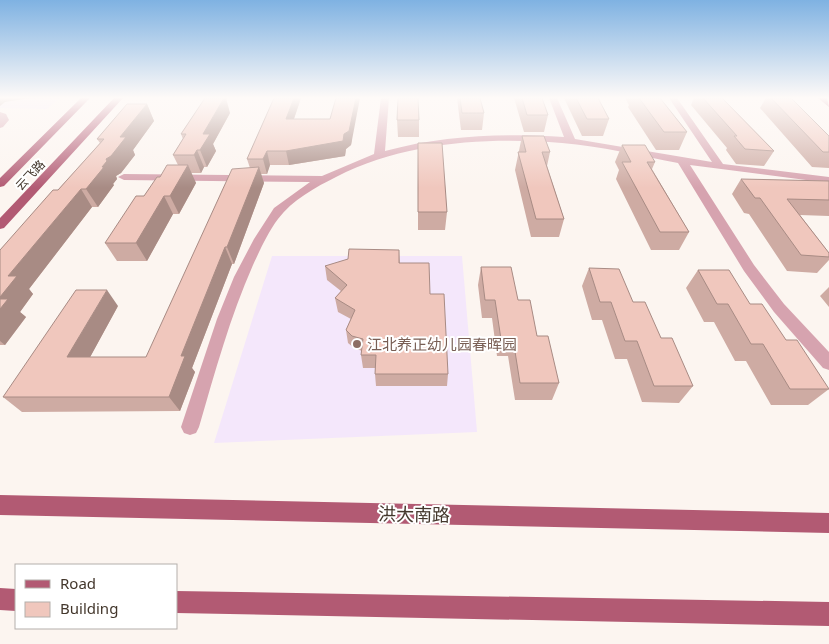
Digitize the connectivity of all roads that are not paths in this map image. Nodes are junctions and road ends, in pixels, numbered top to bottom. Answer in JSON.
{"nodes":[{"id":1,"x":56,"y":128,"type":"edge"},
{"id":2,"x":92,"y":128,"type":"edge"},
{"id":3,"x":382,"y":128,"type":"edge"},
{"id":4,"x":565,"y":128,"type":"edge"},
{"id":5,"x":693,"y":128,"type":"edge"},
{"id":6,"x":571,"y":141,"type":"junction"},
{"id":7,"x":379,"y":156,"type":"junction"},
{"id":8,"x":682,"y":161,"type":"junction"},
{"id":9,"x":720,"y":167,"type":"junction"},
{"id":10,"x":124,"y":177,"type":"dead end"},
{"id":11,"x":324,"y":179,"type":"junction"},
{"id":12,"x":829,"y":180,"type":"edge"},
{"id":13,"x":0,"y":184,"type":"edge"},
{"id":14,"x":0,"y":225,"type":"edge"},
{"id":15,"x":829,"y":363,"type":"edge"},
{"id":16,"x":190,"y":427,"type":"dead end"},
{"id":17,"x":0,"y":505,"type":"edge"},
{"id":18,"x":829,"y":523,"type":"edge"},
{"id":19,"x":0,"y":599,"type":"edge"},
{"id":20,"x":15,"y":600,"type":"edge"},
{"id":21,"x":178,"y":602,"type":"edge"},
{"id":22,"x":829,"y":614,"type":"edge"}],
"edges":[{"from":1,"to":13,"type":"main road","name":"云飞路"},
{"from":2,"to":14,"type":"main road","name":"云飞路"},
{"from":3,"to":7,"type":"lane"},
{"from":4,"to":6,"type":"lane"},
{"from":5,"to":9,"type":"lane"},
{"from":6,"to":7,"type":"lane"},
{"from":6,"to":8,"type":"lane"},
{"from":7,"to":11,"type":"lane"},
{"from":8,"to":9,"type":"lane"},
{"from":8,"to":15,"type":"lane"},
{"from":9,"to":12,"type":"lane"},
{"from":10,"to":11,"type":"lane"},
{"from":11,"to":16,"type":"lane"},
{"from":17,"to":18,"type":"main road","name":"洪大南路"},
{"from":19,"to":20,"type":"main road"},
{"from":21,"to":22,"type":"main road"}]}
